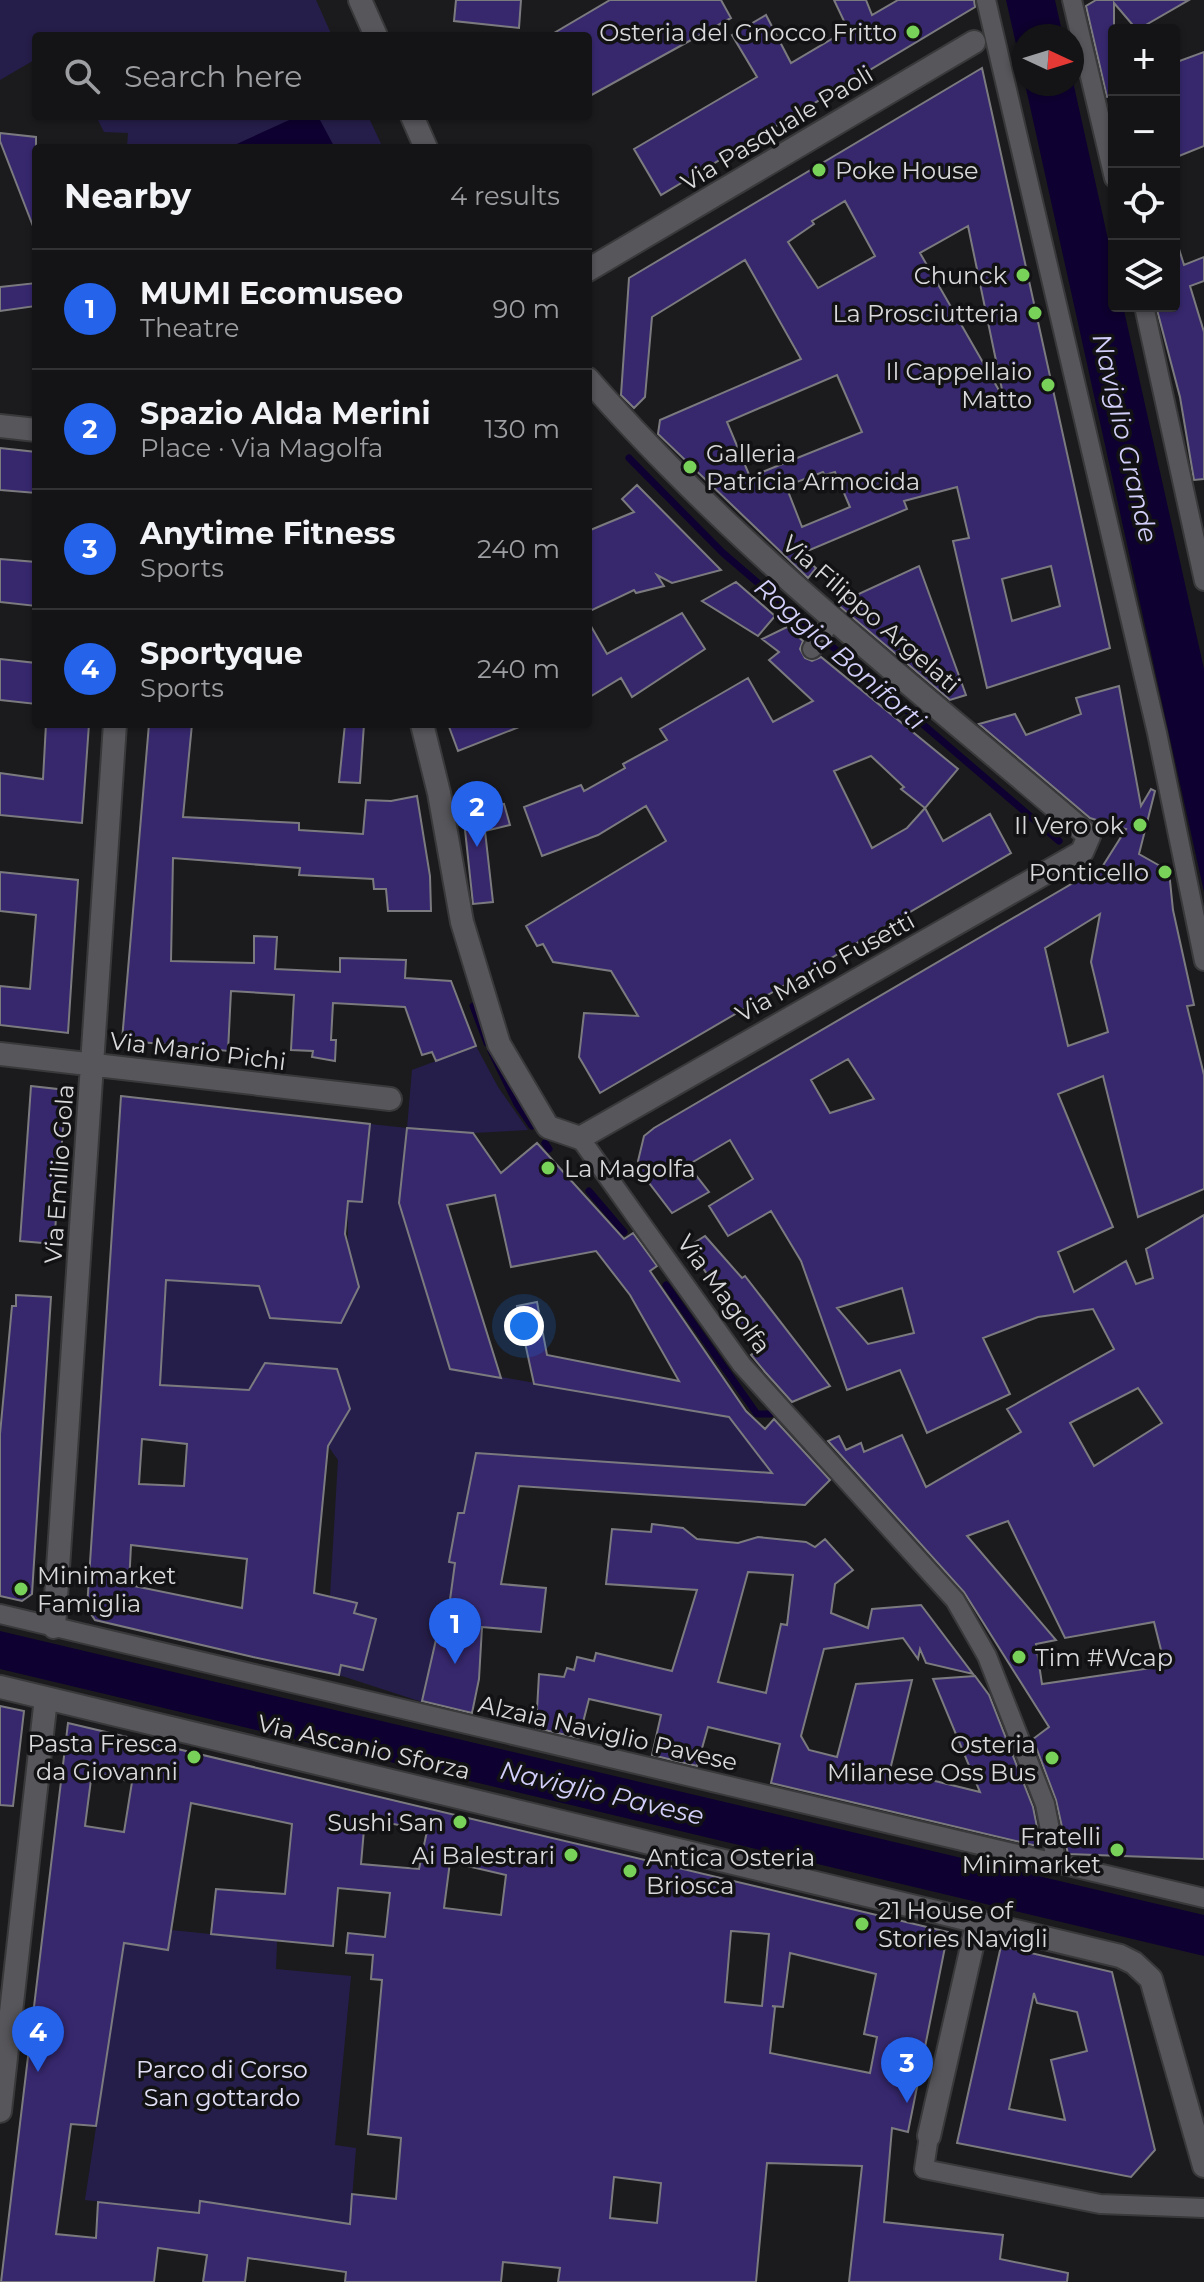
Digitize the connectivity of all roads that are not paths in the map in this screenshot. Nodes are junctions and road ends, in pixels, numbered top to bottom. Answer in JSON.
{"nodes":[{"id":1,"x":360,"y":0,"type":"edge"},
{"id":2,"x":986,"y":0,"type":"edge"},
{"id":3,"x":1072,"y":0,"type":"edge"},
{"id":4,"x":374,"y":32,"type":"edge"},
{"id":5,"x":984,"y":37,"type":"junction"},
{"id":6,"x":414,"y":120,"type":"edge"},
{"id":7,"x":424,"y":144,"type":"edge"},
{"id":8,"x":1112,"y":168,"type":"edge"},
{"id":9,"x":592,"y":268,"type":"edge"},
{"id":10,"x":1145,"y":312,"type":"edge"},
{"id":11,"x":592,"y":384,"type":"edge"},
{"id":12,"x":0,"y":426,"type":"edge"},
{"id":13,"x":32,"y":430,"type":"edge"},
{"id":14,"x":1204,"y":581,"type":"edge"},
{"id":15,"x":830,"y":623,"type":"dead end"},
{"id":16,"x":812,"y":649,"type":"dead end"},
{"id":17,"x":115,"y":728,"type":"edge"},
{"id":18,"x":423,"y":728,"type":"edge"},
{"id":19,"x":1089,"y":836,"type":"joint"},
{"id":20,"x":1204,"y":961,"type":"edge"},
{"id":21,"x":0,"y":1054,"type":"edge"},
{"id":22,"x":92,"y":1065,"type":"junction"},
{"id":23,"x":390,"y":1099,"type":"dead end"},
{"id":24,"x":580,"y":1138,"type":"junction"},
{"id":25,"x":0,"y":1614,"type":"edge"},
{"id":26,"x":54,"y":1627,"type":"junction"},
{"id":27,"x":0,"y":1687,"type":"edge"},
{"id":28,"x":46,"y":1698,"type":"junction"},
{"id":29,"x":1057,"y":1865,"type":"junction"},
{"id":30,"x":1204,"y":1898,"type":"edge"},
{"id":31,"x":978,"y":1920,"type":"junction"},
{"id":32,"x":0,"y":2111,"type":"edge"},
{"id":33,"x":929,"y":2136,"type":"joint"},
{"id":34,"x":1204,"y":2166,"type":"edge"},
{"id":35,"x":1204,"y":2208,"type":"edge"}],
"edges":[{"from":1,"to":4,"type":"street"},
{"from":2,"to":5,"type":"street"},
{"from":3,"to":8,"type":"street"},
{"from":5,"to":9,"type":"street","name":"Via Pasquale Paoli"},
{"from":5,"to":20,"type":"street"},
{"from":6,"to":7,"type":"street"},
{"from":10,"to":14,"type":"street"},
{"from":11,"to":19,"type":"street","name":"Via Filippo Argelati"},
{"from":12,"to":13,"type":"street"},
{"from":15,"to":16,"type":"street"},
{"from":17,"to":22,"type":"street","name":"Via Emilio Gola"},
{"from":18,"to":24,"type":"street","name":"Via Magolfa"},
{"from":19,"to":24,"type":"street","name":"Via Mario Fusetti"},
{"from":21,"to":22,"type":"street","name":"Via Mario Pichi"},
{"from":22,"to":23,"type":"street","name":"Via Mario Pichi"},
{"from":22,"to":26,"type":"street","name":"Via Emilio Gola"},
{"from":24,"to":29,"type":"street","name":"Via Magolfa"},
{"from":25,"to":26,"type":"street","name":"Alzaia Naviglio Pavese"},
{"from":26,"to":29,"type":"street","name":"Alzaia Naviglio Pavese"},
{"from":27,"to":28,"type":"street","name":"Via Ascanio Sforza"},
{"from":28,"to":31,"type":"street","name":"Via Ascanio Sforza"},
{"from":28,"to":32,"type":"street"},
{"from":29,"to":30,"type":"street","name":"Alzaia Naviglio Pavese"},
{"from":31,"to":33,"type":"street"},
{"from":31,"to":34,"type":"street","name":"Via Ascanio Sforza"},
{"from":33,"to":35,"type":"street"}]}
